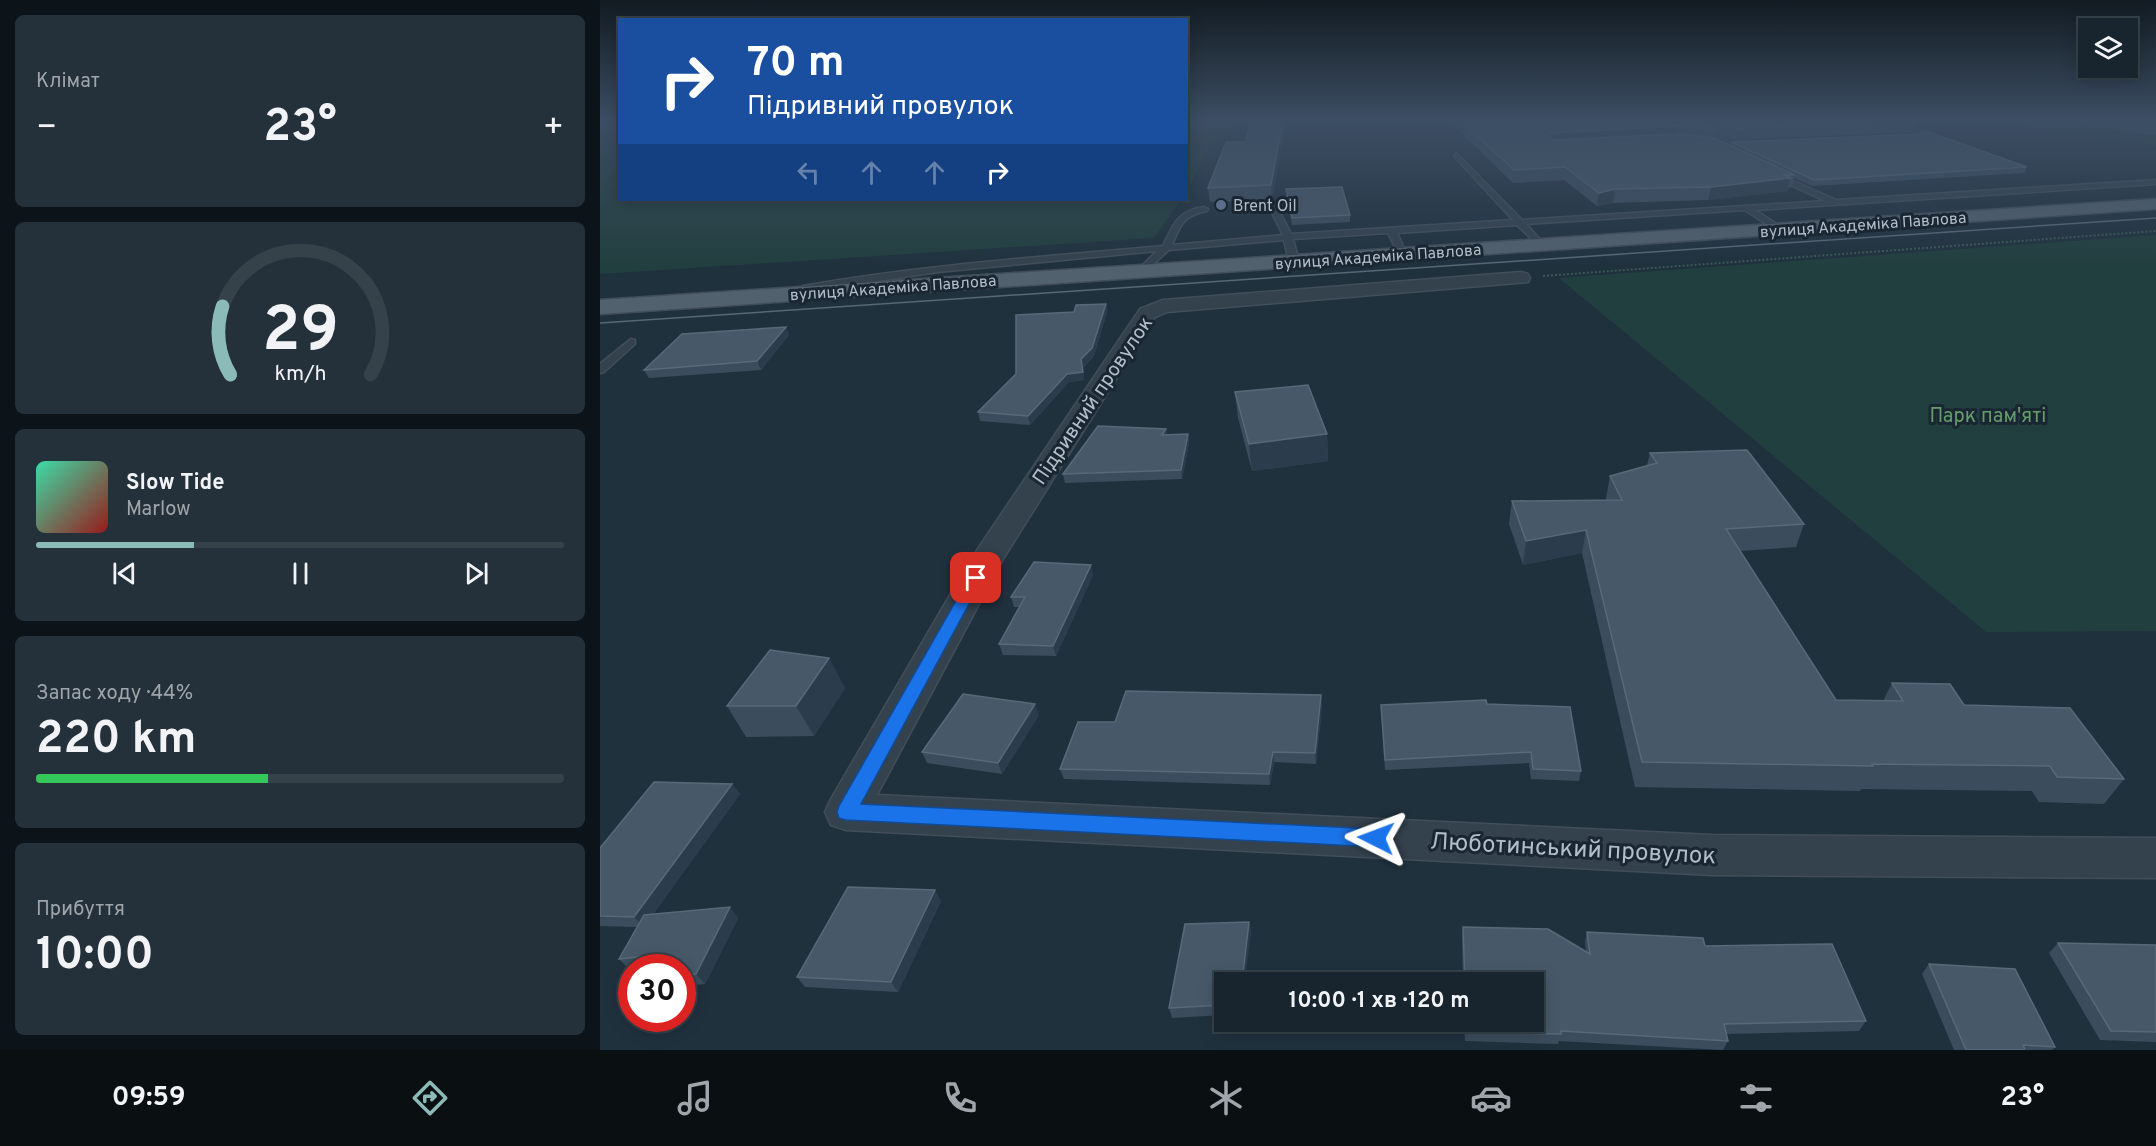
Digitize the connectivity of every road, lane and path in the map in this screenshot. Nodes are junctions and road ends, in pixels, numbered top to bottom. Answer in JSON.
{"nodes":[{"id":1,"x":1468,"y":168,"type":"edge"},
{"id":2,"x":1764,"y":169,"type":"edge"},
{"id":3,"x":2155,"y":183,"type":"edge"},
{"id":4,"x":1837,"y":204,"type":"junction"},
{"id":5,"x":2156,"y":204,"type":"edge"},
{"id":6,"x":1273,"y":207,"type":"dead end"},
{"id":7,"x":1204,"y":209,"type":"dead end"},
{"id":8,"x":1748,"y":209,"type":"junction"},
{"id":9,"x":1520,"y":224,"type":"junction"},
{"id":10,"x":1780,"y":230,"type":"junction"},
{"id":11,"x":2156,"y":231,"type":"edge"},
{"id":12,"x":1392,"y":232,"type":"junction"},
{"id":13,"x":1288,"y":237,"type":"junction"},
{"id":14,"x":1541,"y":245,"type":"junction"},
{"id":15,"x":1166,"y":248,"type":"junction"},
{"id":16,"x":1403,"y":255,"type":"junction"},
{"id":17,"x":1294,"y":262,"type":"junction"},
{"id":18,"x":1142,"y":271,"type":"junction"},
{"id":19,"x":1521,"y":278,"type":"joint"},
{"id":20,"x":773,"y":295,"type":"junction"},
{"id":21,"x":600,"y":307,"type":"edge"},
{"id":22,"x":631,"y":342,"type":"dead end"},
{"id":23,"x":600,"y":370,"type":"edge"},
{"id":24,"x":846,"y":812,"type":"joint"},
{"id":25,"x":2156,"y":858,"type":"edge"}],
"edges":[{"from":1,"to":9,"type":"lane"},
{"from":2,"to":4,"type":"lane"},
{"from":3,"to":4,"type":"lane"},
{"from":4,"to":8,"type":"lane"},
{"from":5,"to":10,"type":"main road","name":"вулиця Академіка Павлова"},
{"from":6,"to":13,"type":"lane"},
{"from":7,"to":15,"type":"lane"},
{"from":8,"to":9,"type":"lane"},
{"from":8,"to":10,"type":"lane"},
{"from":9,"to":12,"type":"lane"},
{"from":9,"to":14,"type":"lane"},
{"from":10,"to":14,"type":"main road","name":"вулиця Академіка Павлова"},
{"from":11,"to":19,"type":"path"},
{"from":12,"to":13,"type":"lane"},
{"from":12,"to":16,"type":"lane"},
{"from":13,"to":15,"type":"lane"},
{"from":13,"to":17,"type":"lane"},
{"from":14,"to":16,"type":"main road","name":"вулиця Академіка Павлова"},
{"from":15,"to":18,"type":"lane"},
{"from":15,"to":20,"type":"lane"},
{"from":16,"to":17,"type":"main road","name":"вулиця Академіка Павлова"},
{"from":17,"to":18,"type":"main road","name":"вулиця Академіка Павлова"},
{"from":18,"to":20,"type":"main road","name":"вулиця Академіка Павлова"},
{"from":19,"to":24,"type":"street","name":"Підривний провулок"},
{"from":20,"to":21,"type":"main road","name":"вулиця Академіка Павлова"},
{"from":22,"to":23,"type":"lane"},
{"from":24,"to":25,"type":"street","name":"Люботинський провулок"}]}
